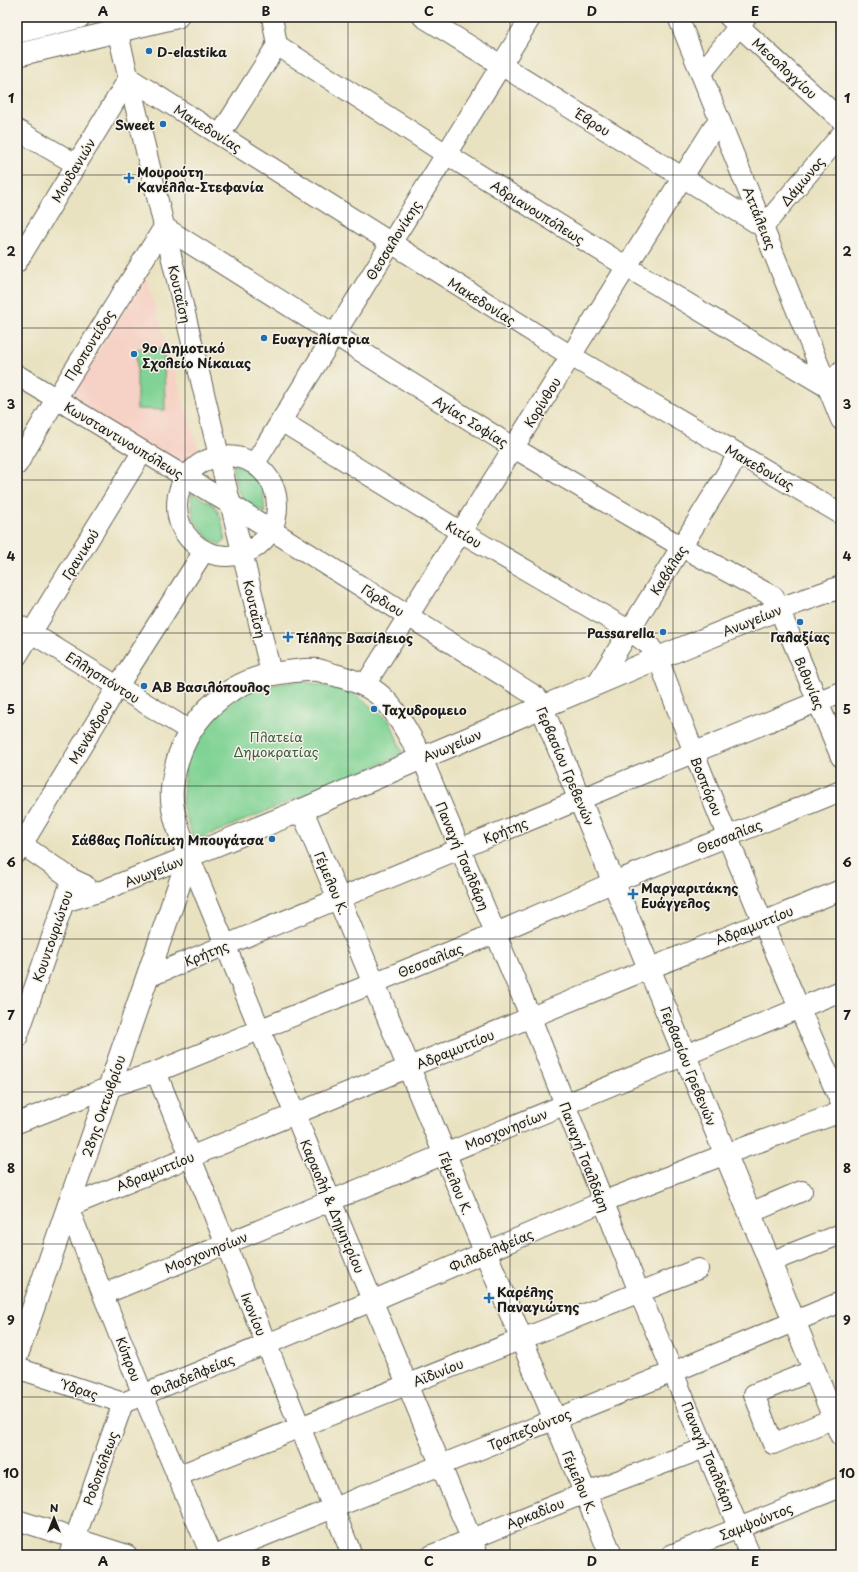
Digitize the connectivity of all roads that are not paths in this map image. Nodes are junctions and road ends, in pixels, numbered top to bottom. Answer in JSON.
{"nodes":[{"id":1,"x":79,"y":17,"type":"edge"},
{"id":2,"x":177,"y":17,"type":"edge"},
{"id":3,"x":423,"y":17,"type":"edge"},
{"id":4,"x":531,"y":17,"type":"edge"},
{"id":5,"x":678,"y":17,"type":"edge"},
{"id":6,"x":738,"y":20,"type":"edge"},
{"id":7,"x":116,"y":24,"type":"edge"},
{"id":8,"x":277,"y":27,"type":"edge"},
{"id":9,"x":17,"y":32,"type":"edge"},
{"id":10,"x":17,"y":55,"type":"edge"},
{"id":11,"x":501,"y":65,"type":"junction"},
{"id":12,"x":702,"y":74,"type":"junction"},
{"id":13,"x":129,"y":78,"type":"junction"},
{"id":14,"x":719,"y":118,"type":"junction"},
{"id":15,"x":841,"y":120,"type":"edge"},
{"id":16,"x":17,"y":130,"type":"edge"},
{"id":17,"x":220,"y":135,"type":"junction"},
{"id":18,"x":841,"y":135,"type":"edge"},
{"id":19,"x":446,"y":154,"type":"junction"},
{"id":20,"x":76,"y":164,"type":"junction"},
{"id":21,"x":683,"y":177,"type":"junction"},
{"id":22,"x":164,"y":227,"type":"junction"},
{"id":23,"x":763,"y":227,"type":"junction"},
{"id":24,"x":391,"y":243,"type":"junction"},
{"id":25,"x":17,"y":262,"type":"edge"},
{"id":26,"x":627,"y":267,"type":"junction"},
{"id":27,"x":334,"y":335,"type":"junction"},
{"id":28,"x":571,"y":356,"type":"junction"},
{"id":29,"x":841,"y":371,"type":"edge"},
{"id":30,"x":17,"y":375,"type":"edge"},
{"id":31,"x":834,"y":384,"type":"edge"},
{"id":32,"x":56,"y":399,"type":"junction"},
{"id":33,"x":841,"y":420,"type":"edge"},
{"id":34,"x":281,"y":421,"type":"junction"},
{"id":35,"x":514,"y":448,"type":"junction"},
{"id":36,"x":143,"y":451,"type":"junction"},
{"id":37,"x":218,"y":455,"type":"junction"},
{"id":38,"x":738,"y":455,"type":"junction"},
{"id":39,"x":255,"y":463,"type":"junction"},
{"id":40,"x":17,"y":465,"type":"edge"},
{"id":41,"x":184,"y":477,"type":"junction"},
{"id":42,"x":230,"y":504,"type":"junction"},
{"id":43,"x":841,"y":514,"type":"edge"},
{"id":44,"x":272,"y":530,"type":"junction"},
{"id":45,"x":461,"y":532,"type":"junction"},
{"id":46,"x":682,"y":547,"type":"junction"},
{"id":47,"x":204,"y":551,"type":"junction"},
{"id":48,"x":242,"y":555,"type":"junction"},
{"id":49,"x":841,"y":587,"type":"edge"},
{"id":50,"x":780,"y":609,"type":"junction"},
{"id":51,"x":409,"y":616,"type":"junction"},
{"id":52,"x":24,"y":628,"type":"edge"},
{"id":53,"x":630,"y":631,"type":"junction"},
{"id":54,"x":654,"y":652,"type":"junction"},
{"id":55,"x":17,"y":656,"type":"edge"},
{"id":56,"x":270,"y":673,"type":"junction"},
{"id":57,"x":365,"y":685,"type":"junction"},
{"id":58,"x":596,"y":685,"type":"junction"},
{"id":59,"x":118,"y":686,"type":"junction"},
{"id":60,"x":841,"y":692,"type":"edge"},
{"id":61,"x":818,"y":701,"type":"junction"},
{"id":62,"x":540,"y":702,"type":"junction"},
{"id":63,"x":190,"y":731,"type":"junction"},
{"id":64,"x":693,"y":753,"type":"junction"},
{"id":65,"x":841,"y":757,"type":"edge"},
{"id":66,"x":422,"y":758,"type":"junction"},
{"id":67,"x":841,"y":791,"type":"edge"},
{"id":68,"x":580,"y":799,"type":"junction"},
{"id":69,"x":302,"y":810,"type":"junction"},
{"id":70,"x":728,"y":837,"type":"junction"},
{"id":71,"x":19,"y":846,"type":"edge"},
{"id":72,"x":460,"y":848,"type":"junction"},
{"id":73,"x":189,"y":856,"type":"junction"},
{"id":74,"x":72,"y":878,"type":"junction"},
{"id":75,"x":614,"y":882,"type":"junction"},
{"id":76,"x":841,"y":890,"type":"edge"},
{"id":77,"x":99,"y":892,"type":"junction"},
{"id":78,"x":339,"y":898,"type":"junction"},
{"id":79,"x":64,"y":902,"type":"junction"},
{"id":80,"x":762,"y":922,"type":"junction"},
{"id":81,"x":496,"y":933,"type":"junction"},
{"id":82,"x":225,"y":945,"type":"junction"},
{"id":83,"x":650,"y":969,"type":"junction"},
{"id":84,"x":148,"y":977,"type":"junction"},
{"id":85,"x":374,"y":983,"type":"junction"},
{"id":86,"x":841,"y":991,"type":"edge"},
{"id":87,"x":799,"y":1008,"type":"junction"},
{"id":88,"x":531,"y":1018,"type":"junction"},
{"id":89,"x":260,"y":1030,"type":"junction"},
{"id":90,"x":17,"y":1038,"type":"edge"},
{"id":91,"x":685,"y":1055,"type":"junction"},
{"id":92,"x":409,"y":1067,"type":"junction"},
{"id":93,"x":156,"y":1072,"type":"junction"},
{"id":94,"x":119,"y":1084,"type":"junction"},
{"id":95,"x":841,"y":1103,"type":"edge"},
{"id":96,"x":565,"y":1105,"type":"junction"},
{"id":97,"x":841,"y":1112,"type":"edge"},
{"id":98,"x":295,"y":1114,"type":"junction"},
{"id":99,"x":17,"y":1123,"type":"edge"},
{"id":100,"x":445,"y":1154,"type":"junction"},
{"id":101,"x":726,"y":1154,"type":"junction"},
{"id":102,"x":190,"y":1157,"type":"junction"},
{"id":103,"x":802,"y":1191,"type":"dead end"},
{"id":104,"x":331,"y":1201,"type":"junction"},
{"id":105,"x":602,"y":1202,"type":"junction"},
{"id":106,"x":68,"y":1206,"type":"junction"},
{"id":107,"x":750,"y":1213,"type":"junction"},
{"id":108,"x":841,"y":1234,"type":"edge"},
{"id":109,"x":226,"y":1244,"type":"junction"},
{"id":110,"x":484,"y":1252,"type":"junction"},
{"id":111,"x":770,"y":1262,"type":"junction"},
{"id":112,"x":698,"y":1269,"type":"dead end"},
{"id":113,"x":639,"y":1292,"type":"junction"},
{"id":114,"x":104,"y":1294,"type":"junction"},
{"id":115,"x":372,"y":1301,"type":"junction"},
{"id":116,"x":841,"y":1302,"type":"edge"},
{"id":117,"x":794,"y":1321,"type":"junction"},
{"id":118,"x":521,"y":1339,"type":"junction"},
{"id":119,"x":266,"y":1344,"type":"junction"},
{"id":120,"x":17,"y":1356,"type":"edge"},
{"id":121,"x":17,"y":1368,"type":"edge"},
{"id":122,"x":814,"y":1370,"type":"junction"},
{"id":123,"x":673,"y":1372,"type":"junction"},
{"id":124,"x":407,"y":1385,"type":"junction"},
{"id":125,"x":143,"y":1395,"type":"junction"},
{"id":126,"x":123,"y":1403,"type":"junction"},
{"id":127,"x":554,"y":1419,"type":"junction"},
{"id":128,"x":839,"y":1423,"type":"edge"},
{"id":129,"x":300,"y":1427,"type":"junction"},
{"id":130,"x":705,"y":1448,"type":"junction"},
{"id":131,"x":440,"y":1465,"type":"junction"},
{"id":132,"x":178,"y":1476,"type":"junction"},
{"id":133,"x":841,"y":1487,"type":"edge"},
{"id":134,"x":585,"y":1493,"type":"junction"},
{"id":135,"x":333,"y":1508,"type":"junction"},
{"id":136,"x":17,"y":1520,"type":"edge"},
{"id":137,"x":740,"y":1528,"type":"junction"},
{"id":138,"x":72,"y":1547,"type":"edge"},
{"id":139,"x":475,"y":1547,"type":"edge"},
{"id":140,"x":127,"y":1555,"type":"edge"},
{"id":141,"x":211,"y":1555,"type":"edge"},
{"id":142,"x":216,"y":1555,"type":"edge"},
{"id":143,"x":352,"y":1555,"type":"edge"},
{"id":144,"x":432,"y":1555,"type":"edge"},
{"id":145,"x":611,"y":1555,"type":"edge"},
{"id":146,"x":671,"y":1555,"type":"edge"},
{"id":147,"x":750,"y":1555,"type":"edge"}],
"edges":[{"from":1,"to":9,"type":"main road"},
{"from":2,"to":7,"type":"main road"},
{"from":3,"to":11,"type":"street","name":"Έβρου"},
{"from":4,"to":11,"type":"street","name":"Θεσσαλονίκης"},
{"from":5,"to":12,"type":"street","name":"Αττάλειας"},
{"from":6,"to":12,"type":"street"},
{"from":6,"to":15,"type":"street","name":"Μεσολογγίου"},
{"from":7,"to":10,"type":"main road"},
{"from":7,"to":13,"type":"street","name":"Κουταΐση"},
{"from":8,"to":17,"type":"street"},
{"from":8,"to":19,"type":"street","name":"Αδριανουπόλεως"},
{"from":11,"to":19,"type":"street","name":"Θεσσαλονίκης"},
{"from":11,"to":21,"type":"street","name":"Έβρου"},
{"from":12,"to":14,"type":"street","name":"Αττάλειας"},
{"from":13,"to":17,"type":"street","name":"Μακεδονίας"},
{"from":13,"to":20,"type":"street","name":"Μουδανιών"},
{"from":13,"to":22,"type":"street","name":"Κουταΐση"},
{"from":14,"to":21,"type":"street","name":"Κορίνθου"},
{"from":14,"to":23,"type":"street","name":"Αττάλειας"},
{"from":16,"to":20,"type":"street"},
{"from":17,"to":24,"type":"street","name":"Μακεδονίας"},
{"from":18,"to":23,"type":"street","name":"Δάμωνος"},
{"from":19,"to":24,"type":"street","name":"Θεσσαλονίκης"},
{"from":19,"to":26,"type":"street","name":"Αδριανουπόλεως"},
{"from":20,"to":25,"type":"street","name":"Μουδανιών"},
{"from":21,"to":23,"type":"street","name":"Έβρου"},
{"from":21,"to":26,"type":"street","name":"Κορίνθου"},
{"from":22,"to":27,"type":"street","name":"Αγίας Σοφίας"},
{"from":22,"to":32,"type":"street","name":"Προποντίδος"},
{"from":22,"to":37,"type":"street","name":"Κουταΐση"},
{"from":23,"to":31,"type":"street","name":"Αττάλειας"},
{"from":24,"to":27,"type":"street","name":"Θεσσαλονίκης"},
{"from":24,"to":28,"type":"street","name":"Μακεδονίας"},
{"from":26,"to":28,"type":"street","name":"Κορίνθου"},
{"from":26,"to":31,"type":"street","name":"Αδριανουπόλεως"},
{"from":27,"to":34,"type":"street","name":"Θεσσαλονίκης"},
{"from":27,"to":35,"type":"street","name":"Αγίας Σοφίας"},
{"from":28,"to":35,"type":"street","name":"Κορίνθου"},
{"from":28,"to":38,"type":"street","name":"Μακεδονίας"},
{"from":29,"to":31,"type":"street"},
{"from":30,"to":32,"type":"street","name":"Κωνσταντινουπόλεως"},
{"from":31,"to":33,"type":"street","name":"Αττάλειας"},
{"from":32,"to":36,"type":"street","name":"Κωνσταντινουπόλεως"},
{"from":32,"to":40,"type":"street","name":"Προποντίδος"},
{"from":34,"to":39,"type":"street","name":"Θεσσαλονίκης"},
{"from":34,"to":45,"type":"street","name":"Κιτίου"},
{"from":35,"to":45,"type":"street","name":"Κορίνθου"},
{"from":35,"to":46,"type":"street","name":"Αγίας Σοφίας"},
{"from":36,"to":41,"type":"street","name":"Κωνσταντινουπόλεως"},
{"from":36,"to":52,"type":"street","name":"Γρανικού"},
{"from":37,"to":39,"type":"street"},
{"from":37,"to":41,"type":"street"},
{"from":37,"to":42,"type":"street","name":"Κουταΐση"},
{"from":38,"to":43,"type":"street","name":"Μακεδονίας"},
{"from":38,"to":46,"type":"street","name":"Καβάλας"},
{"from":39,"to":44,"type":"street"},
{"from":41,"to":42,"type":"street","name":"Κωνσταντινουπόλεως"},
{"from":41,"to":47,"type":"street"},
{"from":42,"to":44,"type":"street","name":"Γόρδιου"},
{"from":42,"to":48,"type":"street","name":"Κουταΐση"},
{"from":44,"to":48,"type":"street"},
{"from":44,"to":51,"type":"street","name":"Γόρδιου"},
{"from":45,"to":51,"type":"street","name":"Κορίνθου"},
{"from":45,"to":53,"type":"street","name":"Κιτίου"},
{"from":46,"to":50,"type":"street","name":"Αγίας Σοφίας"},
{"from":46,"to":53,"type":"street","name":"Καβάλας"},
{"from":47,"to":48,"type":"street"},
{"from":47,"to":59,"type":"street","name":"Μενάνδρου"},
{"from":48,"to":56,"type":"street","name":"Κουταΐση"},
{"from":49,"to":50,"type":"main road","name":"Ανωγείων"},
{"from":50,"to":54,"type":"main road","name":"Ανωγείων"},
{"from":50,"to":61,"type":"street","name":"Βιθυνίας"},
{"from":51,"to":57,"type":"street","name":"Κορίνθου"},
{"from":51,"to":62,"type":"street","name":"Γόρδιου"},
{"from":52,"to":55,"type":"street","name":"Γρανικού"},
{"from":52,"to":59,"type":"street","name":"Ελλησπόντου"},
{"from":53,"to":54,"type":"street","name":"Κιτίου"},
{"from":53,"to":58,"type":"street","name":"Καβάλας"},
{"from":54,"to":58,"type":"main road","name":"Ανωγείων"},
{"from":54,"to":64,"type":"street","name":"Βοσπόρου"},
{"from":56,"to":57,"type":"main road"},
{"from":56,"to":63,"type":"main road"},
{"from":57,"to":66,"type":"main road"},
{"from":58,"to":62,"type":"main road","name":"Ανωγείων"},
{"from":59,"to":63,"type":"street","name":"Ελλησπόντου"},
{"from":59,"to":71,"type":"street","name":"Μενάνδρου"},
{"from":60,"to":61,"type":"street","name":"Κρήτης"},
{"from":61,"to":64,"type":"street","name":"Κρήτης"},
{"from":61,"to":65,"type":"street","name":"Βιθυνίας"},
{"from":62,"to":66,"type":"main road","name":"Ανωγείων"},
{"from":62,"to":68,"type":"main road","name":"Γερβασίου Γρεβενών"},
{"from":63,"to":73,"type":"main road"},
{"from":64,"to":68,"type":"street","name":"Κρήτης"},
{"from":64,"to":70,"type":"street","name":"Βοσπόρου"},
{"from":66,"to":69,"type":"main road","name":"Ανωγείων"},
{"from":66,"to":72,"type":"street","name":"Παναγή Τσαλδάρη"},
{"from":67,"to":70,"type":"street","name":"Θεσσαλίας"},
{"from":68,"to":72,"type":"street","name":"Κρήτης"},
{"from":68,"to":75,"type":"main road","name":"Γερβασίου Γρεβενών"},
{"from":69,"to":73,"type":"main road","name":"Ανωγείων"},
{"from":69,"to":78,"type":"main road","name":"Γέμελου Κ."},
{"from":70,"to":75,"type":"street","name":"Θεσσαλίας"},
{"from":70,"to":80,"type":"street","name":"Βοσπόρου"},
{"from":71,"to":74,"type":"street"},
{"from":72,"to":78,"type":"street","name":"Κρήτης"},
{"from":72,"to":81,"type":"street","name":"Παναγή Τσαλδάρη"},
{"from":73,"to":77,"type":"street","name":"Ανωγείων"},
{"from":73,"to":82,"type":"street","name":"Καραολή & Δημητρίου"},
{"from":73,"to":84,"type":"main road","name":"28ης Οκτωβρίου"},
{"from":74,"to":77,"type":"street"},
{"from":74,"to":79,"type":"street","name":"Κουντουριώτου"},
{"from":75,"to":81,"type":"street","name":"Θεσσαλίας"},
{"from":75,"to":83,"type":"main road","name":"Γερβασίου Γρεβενών"},
{"from":76,"to":80,"type":"street","name":"Αδραμυττίου"},
{"from":77,"to":79,"type":"street","name":"Ανωγείων"},
{"from":78,"to":82,"type":"street","name":"Κρήτης"},
{"from":78,"to":85,"type":"main road","name":"Γέμελου Κ."},
{"from":79,"to":90,"type":"street","name":"Κουντουριώτου"},
{"from":80,"to":83,"type":"street","name":"Αδραμυττίου"},
{"from":80,"to":87,"type":"street","name":"Βοσπόρου"},
{"from":81,"to":85,"type":"street","name":"Θεσσαλίας"},
{"from":81,"to":88,"type":"street","name":"Παναγή Τσαλδάρη"},
{"from":82,"to":84,"type":"street","name":"Κρήτης"},
{"from":82,"to":89,"type":"street","name":"Καραολή & Δημητρίου"},
{"from":83,"to":88,"type":"street","name":"Αδραμυττίου"},
{"from":83,"to":91,"type":"main road","name":"Γερβασίου Γρεβενών"},
{"from":84,"to":94,"type":"main road","name":"28ης Οκτωβρίου"},
{"from":85,"to":89,"type":"street","name":"Θεσσαλίας"},
{"from":85,"to":92,"type":"main road","name":"Γέμελου Κ."},
{"from":86,"to":87,"type":"street","name":"Μοσχονησίων"},
{"from":87,"to":91,"type":"street","name":"Μοσχονησίων"},
{"from":87,"to":95,"type":"street","name":"Βοσπόρου"},
{"from":88,"to":92,"type":"street","name":"Αδραμυττίου"},
{"from":88,"to":96,"type":"street","name":"Παναγή Τσαλδάρη"},
{"from":89,"to":93,"type":"street","name":"Θεσσαλίας"},
{"from":89,"to":98,"type":"street","name":"Καραολή & Δημητρίου"},
{"from":91,"to":96,"type":"street","name":"Μοσχονησίων"},
{"from":91,"to":101,"type":"main road","name":"Γερβασίου Γρεβενών"},
{"from":92,"to":98,"type":"street","name":"Αδραμυττίου"},
{"from":92,"to":100,"type":"main road","name":"Γέμελου Κ."},
{"from":93,"to":94,"type":"street","name":"Θεσσαλίας"},
{"from":93,"to":102,"type":"street","name":"Ικονίου"},
{"from":94,"to":99,"type":"street","name":"Θεσσαλίας"},
{"from":94,"to":106,"type":"main road","name":"28ης Οκτωβρίου"},
{"from":96,"to":100,"type":"street","name":"Μοσχονησίων"},
{"from":96,"to":105,"type":"street","name":"Παναγή Τσαλδάρη"},
{"from":97,"to":101,"type":"street","name":"Φιλαδελφείας"},
{"from":98,"to":102,"type":"street","name":"Αδραμυττίου"},
{"from":98,"to":104,"type":"street","name":"Καραολή & Δημητρίου"},
{"from":100,"to":104,"type":"street","name":"Μοσχονησίων"},
{"from":100,"to":110,"type":"main road","name":"Γέμελου Κ."},
{"from":101,"to":105,"type":"street","name":"Φιλαδελφείας"},
{"from":101,"to":107,"type":"main road","name":"Γερβασίου Γρεβενών"},
{"from":102,"to":106,"type":"street","name":"Αδραμυττίου"},
{"from":102,"to":109,"type":"street","name":"Ικονίου"},
{"from":103,"to":107,"type":"street"},
{"from":104,"to":109,"type":"street","name":"Μοσχονησίων"},
{"from":104,"to":115,"type":"street","name":"Καραολή & Δημητρίου"},
{"from":105,"to":110,"type":"street","name":"Φιλαδελφείας"},
{"from":105,"to":113,"type":"street","name":"Παναγή Τσαλδάρη"},
{"from":106,"to":114,"type":"street","name":"Κύπρου"},
{"from":106,"to":120,"type":"main road","name":"28ης Οκτωβρίου"},
{"from":107,"to":111,"type":"main road","name":"Γερβασίου Γρεβενών"},
{"from":108,"to":111,"type":"street"},
{"from":109,"to":114,"type":"street","name":"Μοσχονησίων"},
{"from":109,"to":119,"type":"street","name":"Ικονίου"},
{"from":110,"to":115,"type":"street","name":"Φιλαδελφείας"},
{"from":110,"to":118,"type":"main road","name":"Γέμελου Κ."},
{"from":111,"to":117,"type":"main road","name":"Γερβασίου Γρεβενών"},
{"from":112,"to":113,"type":"street","name":"Αϊδινίου"},
{"from":113,"to":118,"type":"street","name":"Αϊδινίου"},
{"from":113,"to":123,"type":"street","name":"Παναγή Τσαλδάρη"},
{"from":114,"to":125,"type":"street","name":"Κύπρου"},
{"from":115,"to":119,"type":"street","name":"Φιλαδελφείας"},
{"from":115,"to":124,"type":"street","name":"Καραολή & Δημητρίου"},
{"from":116,"to":117,"type":"street","name":"Τραπεζούντος"},
{"from":117,"to":122,"type":"main road","name":"Γερβασίου Γρεβενών"},
{"from":117,"to":123,"type":"street","name":"Τραπεζούντος"},
{"from":118,"to":124,"type":"street","name":"Αϊδινίου"},
{"from":118,"to":127,"type":"main road","name":"Γέμελου Κ."},
{"from":119,"to":125,"type":"street","name":"Φιλαδελφείας"},
{"from":119,"to":129,"type":"street","name":"Ικονίου"},
{"from":121,"to":126,"type":"street","name":"Ύδρας"},
{"from":122,"to":128,"type":"main road","name":"Γερβασίου Γρεβενών"},
{"from":122,"to":128,"type":"street"},
{"from":123,"to":127,"type":"street","name":"Τραπεζούντος"},
{"from":123,"to":130,"type":"street","name":"Παναγή Τσαλδάρη"},
{"from":124,"to":129,"type":"street","name":"Αϊδινίου"},
{"from":124,"to":131,"type":"street","name":"Καραολή & Δημητρίου"},
{"from":125,"to":126,"type":"street"},
{"from":125,"to":132,"type":"street","name":"Κύπρου"},
{"from":126,"to":138,"type":"street","name":"Ροδοπόλεως"},
{"from":127,"to":131,"type":"street","name":"Τραπεζούντος"},
{"from":127,"to":134,"type":"main road","name":"Γέμελου Κ."},
{"from":129,"to":132,"type":"street","name":"Αϊδινίου"},
{"from":129,"to":135,"type":"street","name":"Ικονίου"},
{"from":130,"to":134,"type":"street","name":"Αρκαδίου"},
{"from":130,"to":137,"type":"street","name":"Παναγή Τσαλδάρη"},
{"from":131,"to":135,"type":"street","name":"Τραπεζούντος"},
{"from":131,"to":139,"type":"street","name":"Καραολή & Δημητρίου"},
{"from":132,"to":141,"type":"street","name":"Κύπρου"},
{"from":133,"to":137,"type":"street","name":"Σαμψούντος"},
{"from":134,"to":139,"type":"street","name":"Αρκαδίου"},
{"from":134,"to":145,"type":"main road","name":"Γέμελου Κ."},
{"from":135,"to":142,"type":"street","name":"Τραπεζούντος"},
{"from":135,"to":143,"type":"street","name":"Ικονίου"},
{"from":136,"to":138,"type":"street"},
{"from":137,"to":146,"type":"street","name":"Σαμψούντος"},
{"from":137,"to":147,"type":"street","name":"Παναγή Τσαλδάρη"},
{"from":138,"to":140,"type":"street"},
{"from":139,"to":144,"type":"street","name":"Αρκαδίου"}]}
